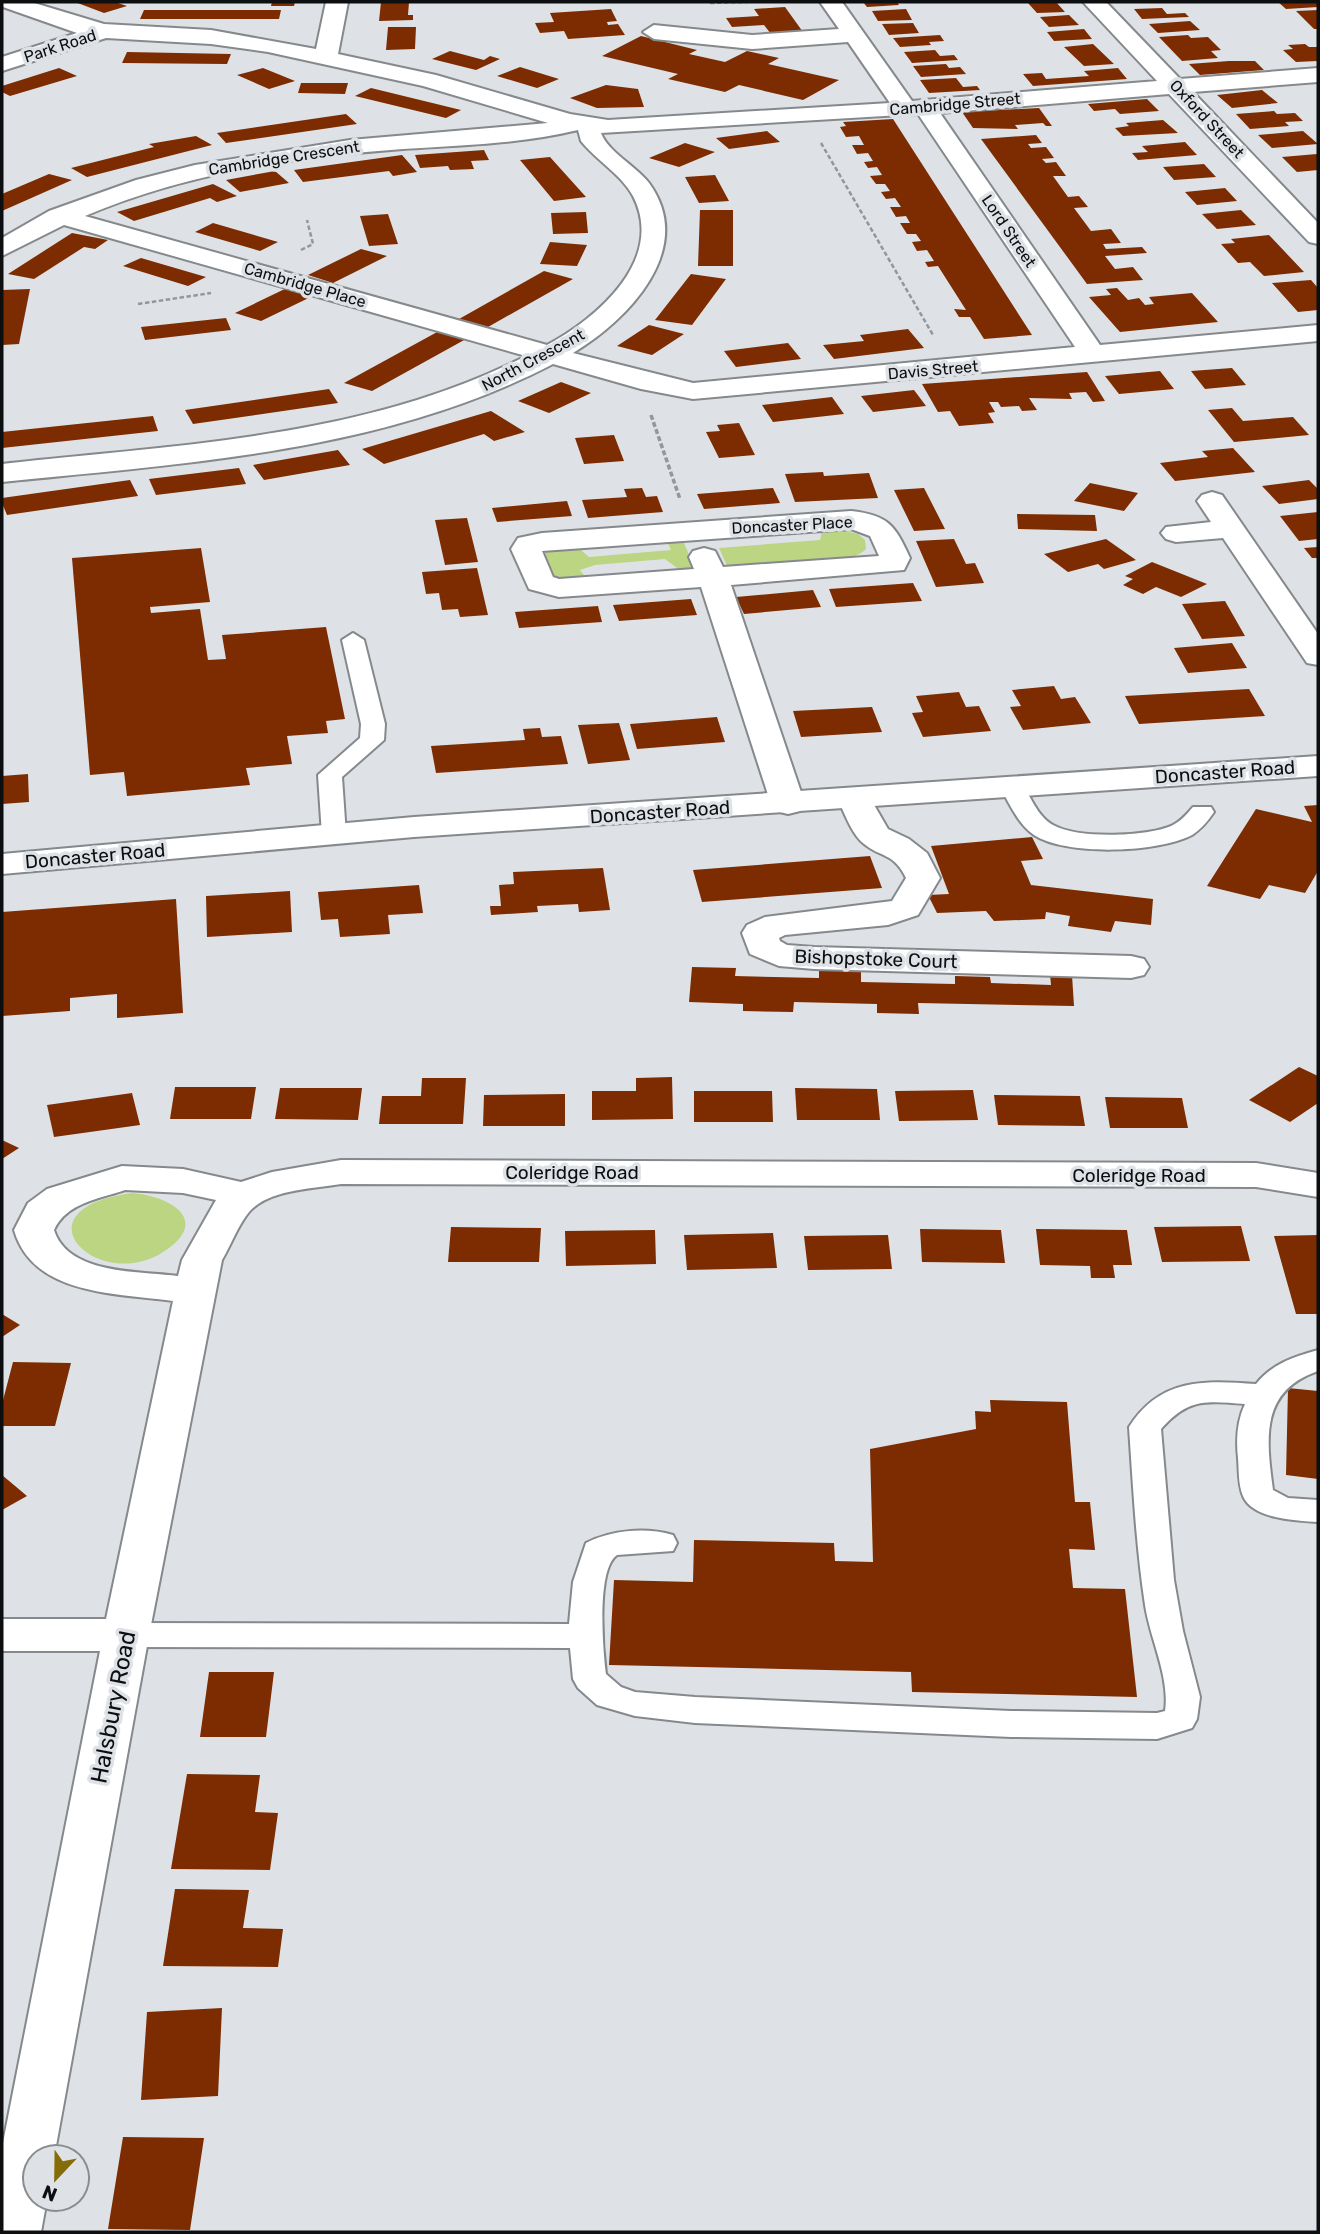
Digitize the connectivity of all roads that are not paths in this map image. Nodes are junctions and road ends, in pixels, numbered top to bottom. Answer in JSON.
{"nodes":[{"id":1,"x":11,"y":2,"type":"edge"},
{"id":2,"x":337,"y":2,"type":"edge"},
{"id":3,"x":831,"y":2,"type":"edge"},
{"id":4,"x":1094,"y":2,"type":"edge"},
{"id":5,"x":104,"y":31,"type":"junction"},
{"id":6,"x":654,"y":32,"type":"dead end"},
{"id":7,"x":855,"y":35,"type":"junction"},
{"id":8,"x":326,"y":57,"type":"junction"},
{"id":9,"x":2,"y":65,"type":"edge"},
{"id":10,"x":1318,"y":75,"type":"edge"},
{"id":11,"x":1176,"y":86,"type":"junction"},
{"id":12,"x":914,"y":107,"type":"junction"},
{"id":13,"x":586,"y":125,"type":"junction"},
{"id":14,"x":58,"y":216,"type":"junction"},
{"id":15,"x":1318,"y":237,"type":"edge"},
{"id":16,"x":2,"y":248,"type":"edge"},
{"id":17,"x":1318,"y":333,"type":"edge"},
{"id":18,"x":552,"y":354,"type":"junction"},
{"id":19,"x":1094,"y":356,"type":"junction"},
{"id":20,"x":2,"y":473,"type":"edge"},
{"id":21,"x":1212,"y":501,"type":"dead end"},
{"id":22,"x":1230,"y":529,"type":"junction"},
{"id":23,"x":693,"y":531,"type":"junction"},
{"id":24,"x":1176,"y":533,"type":"dead end"},
{"id":25,"x":714,"y":579,"type":"junction"},
{"id":26,"x":353,"y":640,"type":"dead end"},
{"id":27,"x":1318,"y":656,"type":"edge"},
{"id":28,"x":1318,"y":766,"type":"edge"},
{"id":29,"x":1012,"y":787,"type":"junction"},
{"id":30,"x":854,"y":798,"type":"junction"},
{"id":31,"x":788,"y":804,"type":"junction"},
{"id":32,"x":1202,"y":812,"type":"dead end"},
{"id":33,"x":334,"y":835,"type":"junction"},
{"id":34,"x":2,"y":864,"type":"edge"},
{"id":35,"x":1131,"y":967,"type":"dead end"},
{"id":36,"x":1318,"y":1185,"type":"edge"},
{"id":37,"x":244,"y":1195,"type":"junction"},
{"id":38,"x":196,"y":1291,"type":"junction"},
{"id":39,"x":1318,"y":1360,"type":"edge"},
{"id":40,"x":1264,"y":1395,"type":"junction"},
{"id":41,"x":1318,"y":1511,"type":"edge"},
{"id":42,"x":660,"y":1543,"type":"dead end"},
{"id":43,"x":2,"y":1635,"type":"edge"},
{"id":44,"x":126,"y":1635,"type":"junction"},
{"id":45,"x":584,"y":1636,"type":"junction"},
{"id":46,"x":10,"y":2224,"type":"edge"}],
"edges":[{"from":1,"to":5,"type":"street","name":"Park Road"},
{"from":2,"to":8,"type":"street"},
{"from":3,"to":7,"type":"street","name":"Lord Street"},
{"from":4,"to":11,"type":"street","name":"Oxford Street"},
{"from":5,"to":8,"type":"street"},
{"from":5,"to":9,"type":"street","name":"Park Road"},
{"from":6,"to":7,"type":"street"},
{"from":7,"to":12,"type":"street","name":"Lord Street"},
{"from":8,"to":13,"type":"street"},
{"from":10,"to":11,"type":"street","name":"Cambridge Street"},
{"from":11,"to":12,"type":"street","name":"Cambridge Street"},
{"from":11,"to":15,"type":"street","name":"Oxford Street"},
{"from":12,"to":13,"type":"street","name":"Cambridge Street"},
{"from":12,"to":19,"type":"street","name":"Lord Street"},
{"from":13,"to":14,"type":"street","name":"Cambridge Crescent"},
{"from":13,"to":18,"type":"street","name":"North Crescent"},
{"from":14,"to":16,"type":"street","name":"Cambridge Crescent"},
{"from":14,"to":18,"type":"street","name":"Cambridge Place"},
{"from":17,"to":19,"type":"street","name":"Davis Street"},
{"from":18,"to":19,"type":"street","name":"Davis Street"},
{"from":18,"to":20,"type":"street","name":"North Crescent"},
{"from":21,"to":22,"type":"street"},
{"from":22,"to":24,"type":"street"},
{"from":22,"to":27,"type":"street"},
{"from":23,"to":25,"type":"street"},
{"from":23,"to":25,"type":"street","name":"Doncaster Place"},
{"from":23,"to":25,"type":"street","name":"Doncaster Place"},
{"from":25,"to":31,"type":"street"},
{"from":26,"to":33,"type":"lane"},
{"from":28,"to":29,"type":"street","name":"Doncaster Road"},
{"from":29,"to":30,"type":"street","name":"Doncaster Road"},
{"from":29,"to":32,"type":"lane"},
{"from":30,"to":31,"type":"street","name":"Doncaster Road"},
{"from":30,"to":35,"type":"street","name":"Bishopstoke Court"},
{"from":31,"to":33,"type":"street","name":"Doncaster Road"},
{"from":33,"to":34,"type":"street","name":"Doncaster Road"},
{"from":36,"to":37,"type":"street","name":"Coleridge Road"},
{"from":37,"to":38,"type":"street","name":"Halsbury Road"},
{"from":37,"to":38,"type":"street"},
{"from":38,"to":44,"type":"street","name":"Halsbury Road"},
{"from":39,"to":40,"type":"lane"},
{"from":40,"to":41,"type":"lane"},
{"from":40,"to":45,"type":"lane"},
{"from":42,"to":45,"type":"lane"},
{"from":43,"to":44,"type":"street"},
{"from":44,"to":45,"type":"lane"},
{"from":44,"to":46,"type":"street","name":"Halsbury Road"}]}
